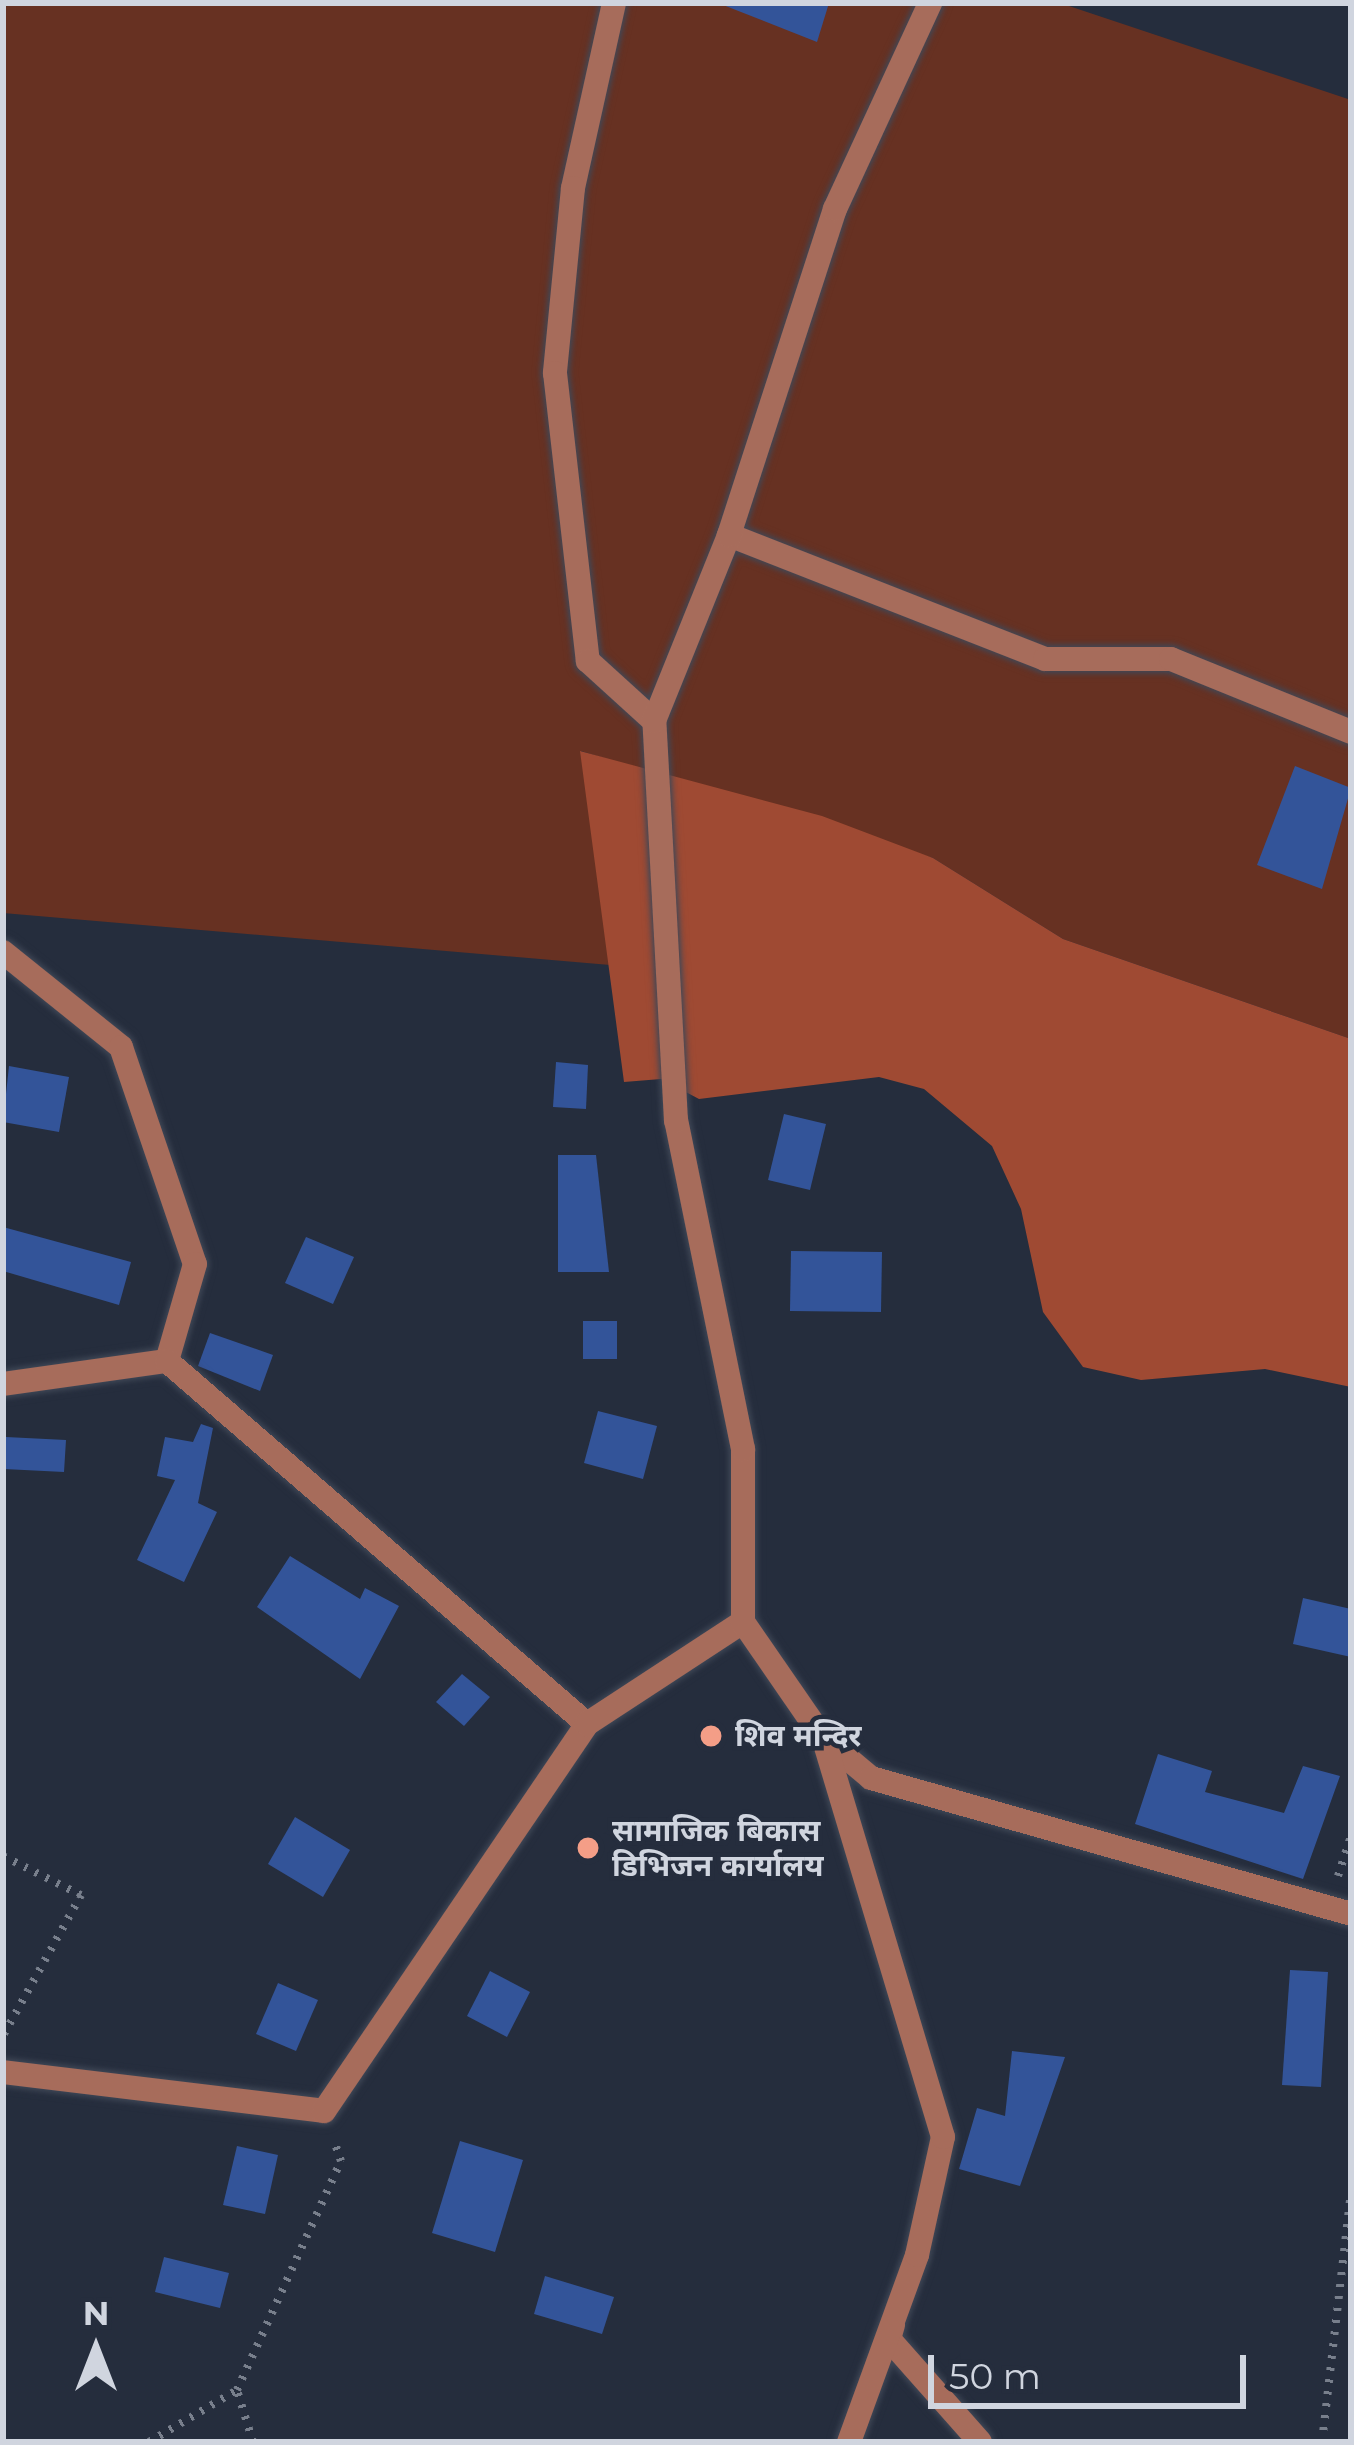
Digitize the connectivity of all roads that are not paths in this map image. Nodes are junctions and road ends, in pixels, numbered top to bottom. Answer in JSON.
{"nodes":[{"id":1,"x":614,"y":3,"type":"edge"},
{"id":2,"x":930,"y":3,"type":"edge"},
{"id":3,"x":728,"y":535,"type":"junction"},
{"id":4,"x":654,"y":721,"type":"junction"},
{"id":5,"x":1351,"y":731,"type":"edge"},
{"id":6,"x":3,"y":952,"type":"edge"},
{"id":7,"x":167,"y":1361,"type":"junction"},
{"id":8,"x":3,"y":1384,"type":"edge"},
{"id":9,"x":743,"y":1622,"type":"junction"},
{"id":10,"x":587,"y":1724,"type":"junction"},
{"id":11,"x":823,"y":1738,"type":"junction"},
{"id":12,"x":1344,"y":1911,"type":"edge"},
{"id":13,"x":3,"y":2072,"type":"edge"},
{"id":14,"x":917,"y":2254,"type":"junction"},
{"id":15,"x":849,"y":2442,"type":"edge"},
{"id":16,"x":980,"y":2442,"type":"edge"}],
"edges":[{"from":1,"to":4,"type":"street"},
{"from":2,"to":3,"type":"street"},
{"from":3,"to":4,"type":"street"},
{"from":3,"to":5,"type":"street"},
{"from":4,"to":9,"type":"street"},
{"from":6,"to":7,"type":"street"},
{"from":7,"to":8,"type":"street"},
{"from":7,"to":10,"type":"street"},
{"from":9,"to":10,"type":"street"},
{"from":9,"to":11,"type":"street"},
{"from":10,"to":13,"type":"street"},
{"from":11,"to":12,"type":"street"},
{"from":11,"to":14,"type":"street"},
{"from":14,"to":15,"type":"street"},
{"from":14,"to":16,"type":"street"}]}
